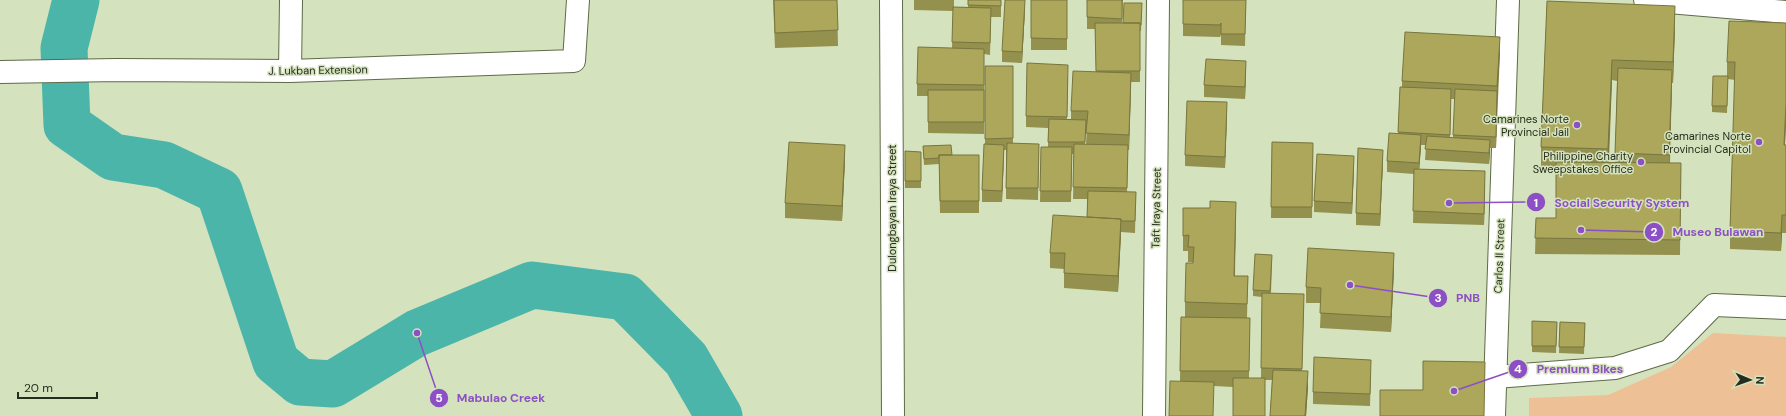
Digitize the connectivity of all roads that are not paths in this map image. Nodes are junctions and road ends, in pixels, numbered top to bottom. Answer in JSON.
{"nodes":[{"id":1,"x":291,"y":0,"type":"edge"},
{"id":2,"x":578,"y":0,"type":"edge"},
{"id":3,"x":891,"y":0,"type":"edge"},
{"id":4,"x":1158,"y":0,"type":"edge"},
{"id":5,"x":1508,"y":0,"type":"edge"},
{"id":6,"x":1646,"y":0,"type":"edge"},
{"id":7,"x":1748,"y":4,"type":"edge"},
{"id":8,"x":1786,"y":12,"type":"edge"},
{"id":9,"x":290,"y":71,"type":"junction"},
{"id":10,"x":0,"y":72,"type":"edge"},
{"id":11,"x":1786,"y":308,"type":"edge"},
{"id":12,"x":1495,"y":377,"type":"junction"},
{"id":13,"x":893,"y":416,"type":"edge"},
{"id":14,"x":1154,"y":416,"type":"edge"},
{"id":15,"x":1494,"y":416,"type":"edge"}],
"edges":[{"from":1,"to":9,"type":"street"},
{"from":2,"to":9,"type":"street","name":"J. Lukban Extension"},
{"from":3,"to":13,"type":"street","name":"Dulongbayan Iraya Street"},
{"from":4,"to":14,"type":"street","name":"Taft Iraya Street"},
{"from":5,"to":12,"type":"street","name":"Carlos II Street"},
{"from":6,"to":7,"type":"street"},
{"from":7,"to":8,"type":"street"},
{"from":9,"to":10,"type":"street","name":"J. Lukban Extension"},
{"from":11,"to":12,"type":"street"},
{"from":12,"to":15,"type":"street","name":"Carlos II Street"}]}
